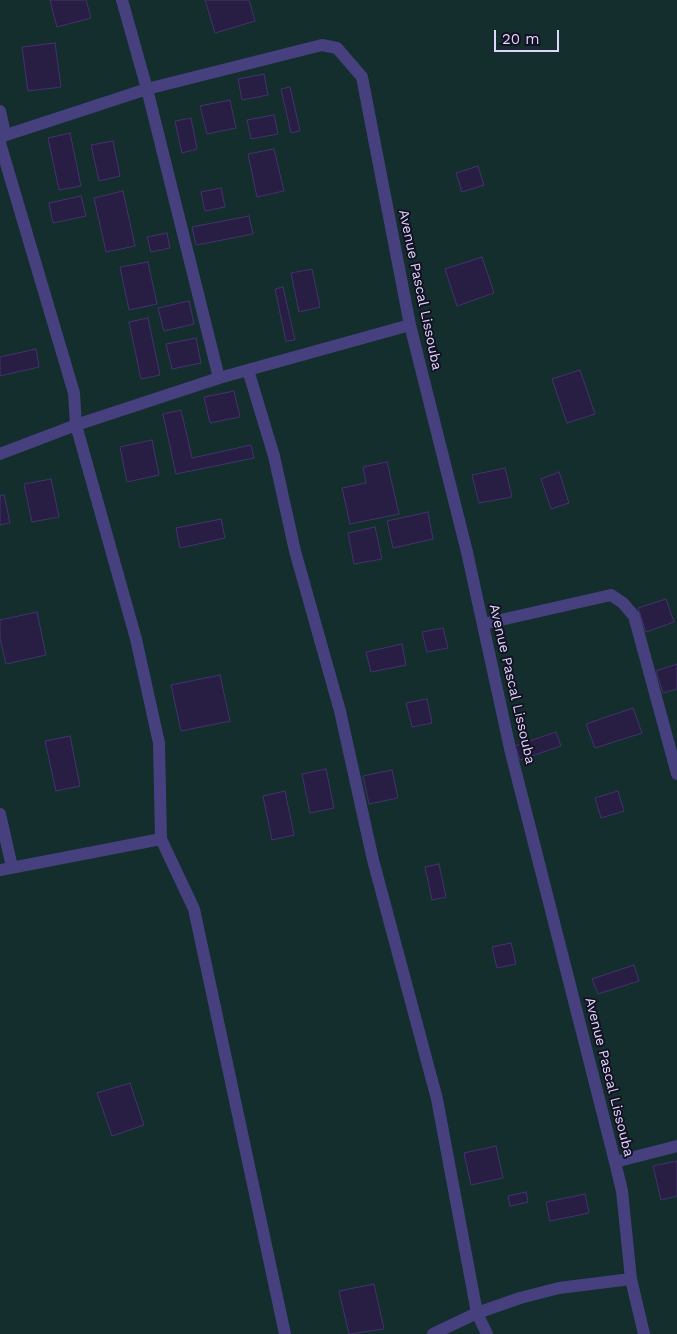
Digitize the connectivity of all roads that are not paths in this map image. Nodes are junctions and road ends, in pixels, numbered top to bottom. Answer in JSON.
{"nodes":[{"id":1,"x":122,"y":0,"type":"edge"},
{"id":2,"x":147,"y":88,"type":"junction"},
{"id":3,"x":0,"y":110,"type":"edge"},
{"id":4,"x":0,"y":136,"type":"edge"},
{"id":5,"x":0,"y":143,"type":"edge"},
{"id":6,"x":410,"y":325,"type":"junction"},
{"id":7,"x":248,"y":370,"type":"junction"},
{"id":8,"x":219,"y":378,"type":"junction"},
{"id":9,"x":76,"y":426,"type":"junction"},
{"id":10,"x":0,"y":454,"type":"edge"},
{"id":11,"x":483,"y":624,"type":"junction"},
{"id":12,"x":677,"y":774,"type":"edge"},
{"id":13,"x":0,"y":814,"type":"edge"},
{"id":14,"x":161,"y":839,"type":"junction"},
{"id":15,"x":6,"y":869,"type":"edge"},
{"id":16,"x":677,"y":1146,"type":"edge"},
{"id":17,"x":615,"y":1162,"type":"junction"},
{"id":18,"x":631,"y":1279,"type":"junction"},
{"id":19,"x":477,"y":1313,"type":"junction"},
{"id":20,"x":285,"y":1334,"type":"edge"},
{"id":21,"x":433,"y":1334,"type":"edge"},
{"id":22,"x":487,"y":1334,"type":"edge"},
{"id":23,"x":644,"y":1334,"type":"edge"}],
"edges":[{"from":1,"to":2,"type":"street"},
{"from":2,"to":4,"type":"street"},
{"from":2,"to":6,"type":"street","name":"Avenue Pascal Lissouba"},
{"from":2,"to":8,"type":"street"},
{"from":3,"to":4,"type":"street"},
{"from":5,"to":9,"type":"street"},
{"from":6,"to":7,"type":"street"},
{"from":6,"to":11,"type":"street","name":"Avenue Pascal Lissouba"},
{"from":7,"to":8,"type":"street"},
{"from":7,"to":19,"type":"street"},
{"from":8,"to":9,"type":"street"},
{"from":9,"to":10,"type":"street"},
{"from":9,"to":14,"type":"street"},
{"from":11,"to":12,"type":"street"},
{"from":11,"to":17,"type":"street","name":"Avenue Pascal Lissouba"},
{"from":13,"to":15,"type":"street"},
{"from":14,"to":15,"type":"street"},
{"from":14,"to":20,"type":"street"},
{"from":16,"to":17,"type":"street"},
{"from":17,"to":18,"type":"street","name":"Avenue Pascal Lissouba"},
{"from":18,"to":19,"type":"street"},
{"from":18,"to":23,"type":"street","name":"Avenue Pascal Lissouba"},
{"from":19,"to":21,"type":"street"},
{"from":19,"to":22,"type":"street"}]}
